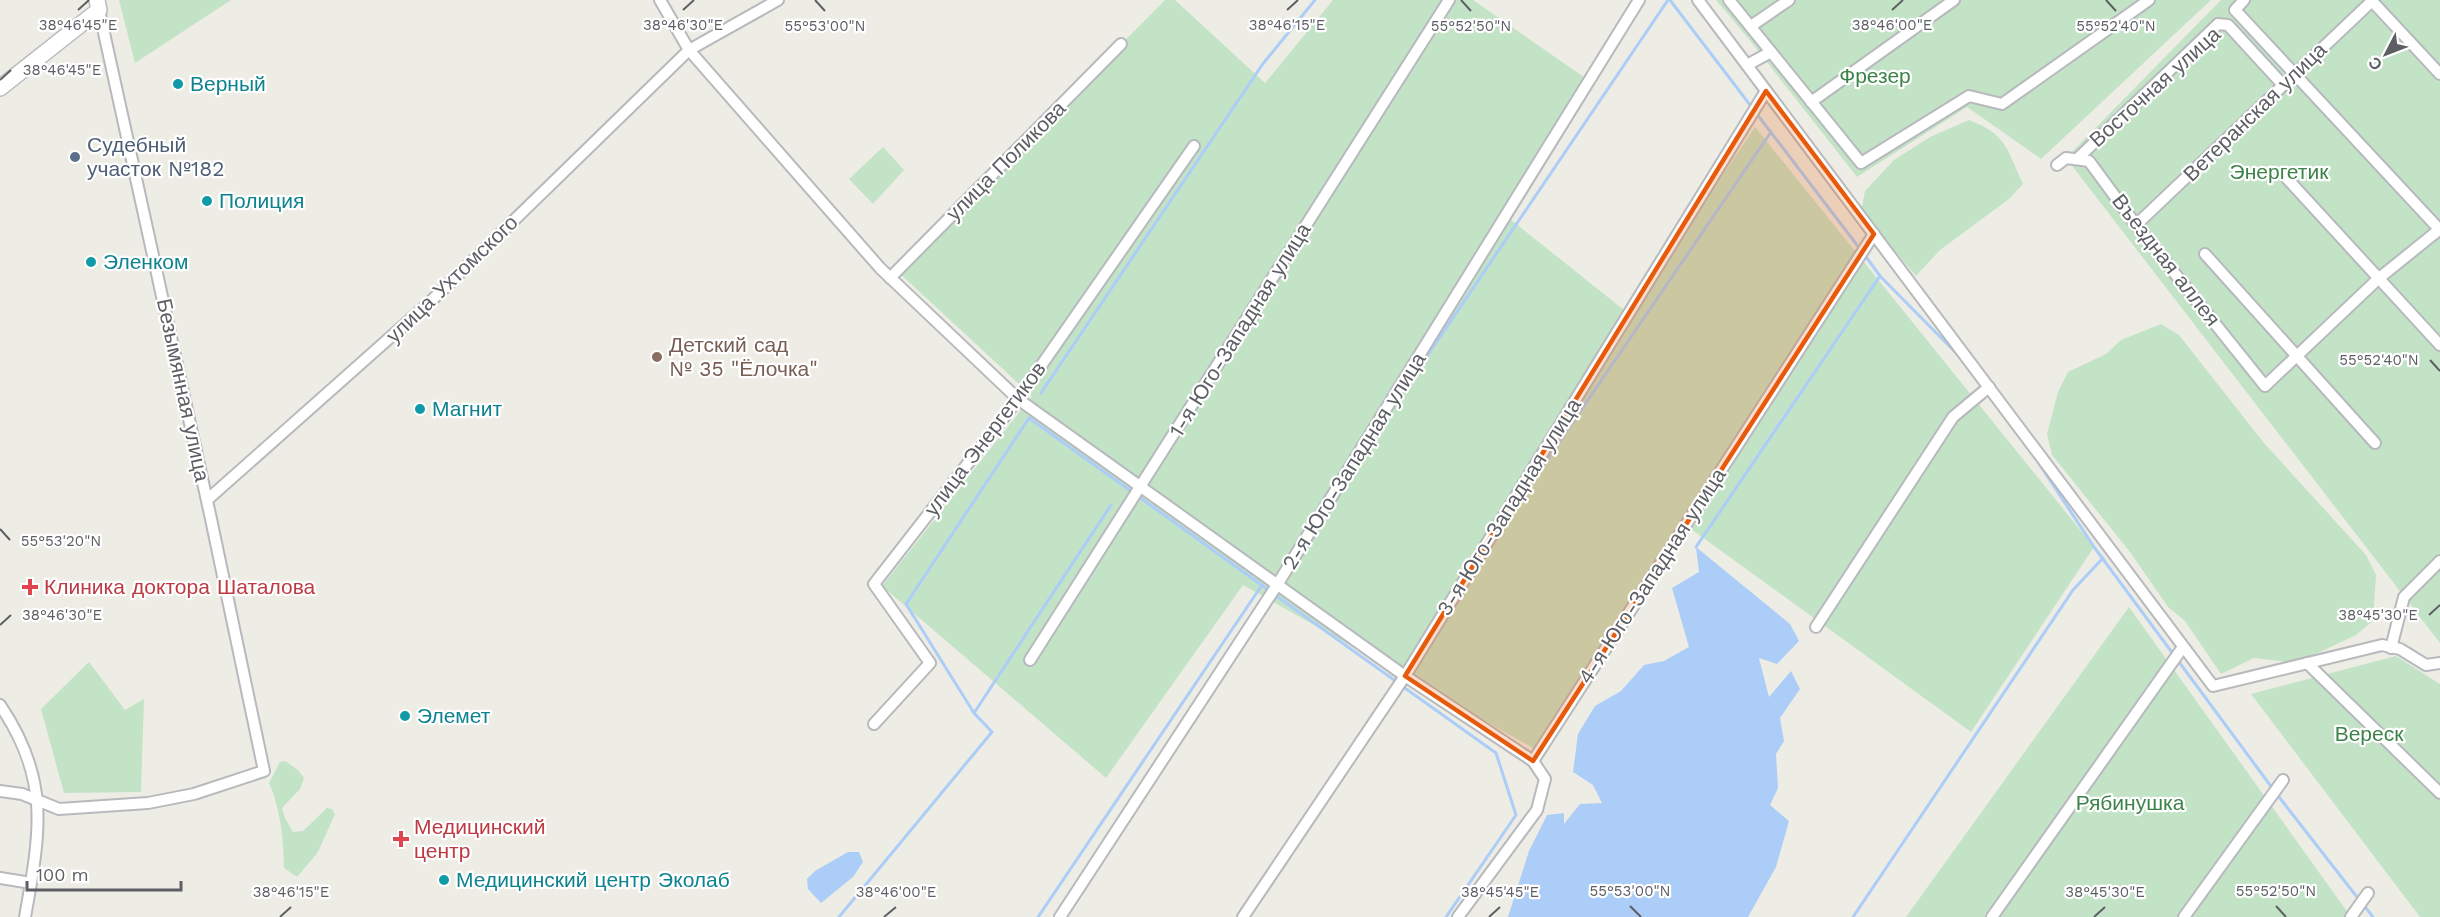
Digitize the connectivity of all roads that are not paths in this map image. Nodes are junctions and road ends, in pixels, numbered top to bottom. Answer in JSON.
{"nodes":[{"id":1,"x":660,"y":0,"type":"edge"},
{"id":2,"x":778,"y":0,"type":"edge"},
{"id":3,"x":1449,"y":0,"type":"edge"},
{"id":4,"x":1639,"y":0,"type":"edge"},
{"id":5,"x":1698,"y":0,"type":"edge"},
{"id":6,"x":1729,"y":0,"type":"edge"},
{"id":7,"x":1788,"y":0,"type":"edge"},
{"id":8,"x":1954,"y":0,"type":"edge"},
{"id":9,"x":2149,"y":0,"type":"edge"},
{"id":10,"x":2244,"y":0,"type":"edge"},
{"id":11,"x":2372,"y":1,"type":"edge"},
{"id":12,"x":98,"y":5,"type":"edge"},
{"id":13,"x":1751,"y":26,"type":"junction"},
{"id":14,"x":1121,"y":44,"type":"dead end"},
{"id":15,"x":690,"y":50,"type":"junction"},
{"id":16,"x":1771,"y":52,"type":"junction"},
{"id":17,"x":1747,"y":65,"type":"junction"},
{"id":18,"x":2440,"y":74,"type":"edge"},
{"id":19,"x":2294,"y":75,"type":"junction"},
{"id":20,"x":2283,"y":85,"type":"junction"},
{"id":21,"x":0,"y":88,"type":"edge"},
{"id":22,"x":1766,"y":90,"type":"junction"},
{"id":23,"x":1811,"y":102,"type":"junction"},
{"id":24,"x":1194,"y":146,"type":"dead end"},
{"id":25,"x":2077,"y":159,"type":"junction"},
{"id":26,"x":2057,"y":165,"type":"dead end"},
{"id":27,"x":2282,"y":173,"type":"dead end"},
{"id":28,"x":2136,"y":225,"type":"junction"},
{"id":29,"x":2440,"y":230,"type":"edge"},
{"id":30,"x":1874,"y":234,"type":"junction"},
{"id":31,"x":2205,"y":254,"type":"dead end"},
{"id":32,"x":890,"y":278,"type":"junction"},
{"id":33,"x":2379,"y":279,"type":"junction"},
{"id":34,"x":2440,"y":345,"type":"edge"},
{"id":35,"x":2297,"y":355,"type":"junction"},
{"id":36,"x":1989,"y":387,"type":"junction"},
{"id":37,"x":1018,"y":399,"type":"junction"},
{"id":38,"x":2375,"y":443,"type":"dead end"},
{"id":39,"x":1140,"y":488,"type":"junction"},
{"id":40,"x":207,"y":500,"type":"junction"},
{"id":41,"x":2440,"y":561,"type":"edge"},
{"id":42,"x":1277,"y":585,"type":"junction"},
{"id":43,"x":1816,"y":627,"type":"dead end"},
{"id":44,"x":2183,"y":647,"type":"junction"},
{"id":45,"x":2391,"y":648,"type":"junction"},
{"id":46,"x":1030,"y":660,"type":"dead end"},
{"id":47,"x":2307,"y":663,"type":"junction"},
{"id":48,"x":2440,"y":663,"type":"edge"},
{"id":49,"x":1405,"y":676,"type":"junction"},
{"id":50,"x":0,"y":705,"type":"edge"},
{"id":51,"x":874,"y":724,"type":"dead end"},
{"id":52,"x":1533,"y":761,"type":"junction"},
{"id":53,"x":2283,"y":780,"type":"dead end"},
{"id":54,"x":0,"y":791,"type":"edge"},
{"id":55,"x":2440,"y":793,"type":"edge"},
{"id":56,"x":38,"y":800,"type":"junction"},
{"id":57,"x":0,"y":879,"type":"edge"},
{"id":58,"x":31,"y":884,"type":"junction"},
{"id":59,"x":2368,"y":893,"type":"dead end"},
{"id":60,"x":25,"y":917,"type":"edge"},
{"id":61,"x":1060,"y":917,"type":"edge"},
{"id":62,"x":1243,"y":917,"type":"edge"},
{"id":63,"x":1458,"y":917,"type":"edge"},
{"id":64,"x":1992,"y":917,"type":"edge"},
{"id":65,"x":2184,"y":917,"type":"edge"},
{"id":66,"x":2351,"y":917,"type":"edge"}],
"edges":[{"from":1,"to":15,"type":"street"},
{"from":2,"to":15,"type":"street","name":"улица Ухтомского"},
{"from":3,"to":39,"type":"street","name":"1-я Юго-Западная улица"},
{"from":4,"to":42,"type":"street","name":"2-я Юго-Западная улица"},
{"from":5,"to":17,"type":"street"},
{"from":6,"to":13,"type":"street"},
{"from":7,"to":13,"type":"street"},
{"from":8,"to":23,"type":"street"},
{"from":9,"to":23,"type":"street"},
{"from":10,"to":19,"type":"street","name":"Восточная улица"},
{"from":11,"to":18,"type":"street"},
{"from":11,"to":19,"type":"street","name":"Ветеранская улица"},
{"from":12,"to":21,"type":"street"},
{"from":12,"to":40,"type":"street","name":"Безымянная улица"},
{"from":13,"to":16,"type":"street"},
{"from":14,"to":32,"type":"street","name":"улица Поликова"},
{"from":15,"to":32,"type":"street"},
{"from":15,"to":40,"type":"street","name":"улица Ухтомского"},
{"from":16,"to":17,"type":"street"},
{"from":16,"to":23,"type":"street"},
{"from":17,"to":22,"type":"street"},
{"from":19,"to":20,"type":"street","name":"Ветеранская улица"},
{"from":19,"to":29,"type":"street"},
{"from":20,"to":25,"type":"street","name":"Восточная улица"},
{"from":20,"to":28,"type":"street","name":"Ветеранская улица"},
{"from":22,"to":30,"type":"street"},
{"from":22,"to":49,"type":"street","name":"3-я Юго-Западная улица"},
{"from":24,"to":37,"type":"street","name":"улица Энергетиков"},
{"from":25,"to":26,"type":"street"},
{"from":25,"to":28,"type":"street","name":"Въездная аллея"},
{"from":27,"to":33,"type":"street"},
{"from":28,"to":35,"type":"street","name":"Въездная аллея"},
{"from":29,"to":33,"type":"street"},
{"from":30,"to":36,"type":"street"},
{"from":30,"to":52,"type":"street","name":"4-я Юго-Западная улица"},
{"from":31,"to":35,"type":"street"},
{"from":32,"to":37,"type":"street"},
{"from":33,"to":34,"type":"street"},
{"from":33,"to":35,"type":"street"},
{"from":35,"to":38,"type":"street"},
{"from":36,"to":43,"type":"street"},
{"from":36,"to":44,"type":"street"},
{"from":37,"to":39,"type":"street"},
{"from":37,"to":51,"type":"street","name":"улица Энергетиков"},
{"from":39,"to":42,"type":"street"},
{"from":39,"to":46,"type":"street","name":"1-я Юго-Западная улица"},
{"from":40,"to":56,"type":"street","name":"Безымянная улица"},
{"from":41,"to":45,"type":"street"},
{"from":42,"to":49,"type":"street"},
{"from":42,"to":61,"type":"street","name":"2-я Юго-Западная улица"},
{"from":44,"to":47,"type":"street"},
{"from":44,"to":64,"type":"street"},
{"from":45,"to":47,"type":"street"},
{"from":45,"to":48,"type":"street"},
{"from":47,"to":55,"type":"street"},
{"from":49,"to":52,"type":"street"},
{"from":49,"to":62,"type":"street","name":"3-я Юго-Западная улица"},
{"from":50,"to":56,"type":"street"},
{"from":52,"to":63,"type":"street"},
{"from":53,"to":65,"type":"street"},
{"from":54,"to":56,"type":"street"},
{"from":56,"to":58,"type":"street"},
{"from":57,"to":58,"type":"street"},
{"from":58,"to":60,"type":"street"},
{"from":59,"to":66,"type":"street"}]}
